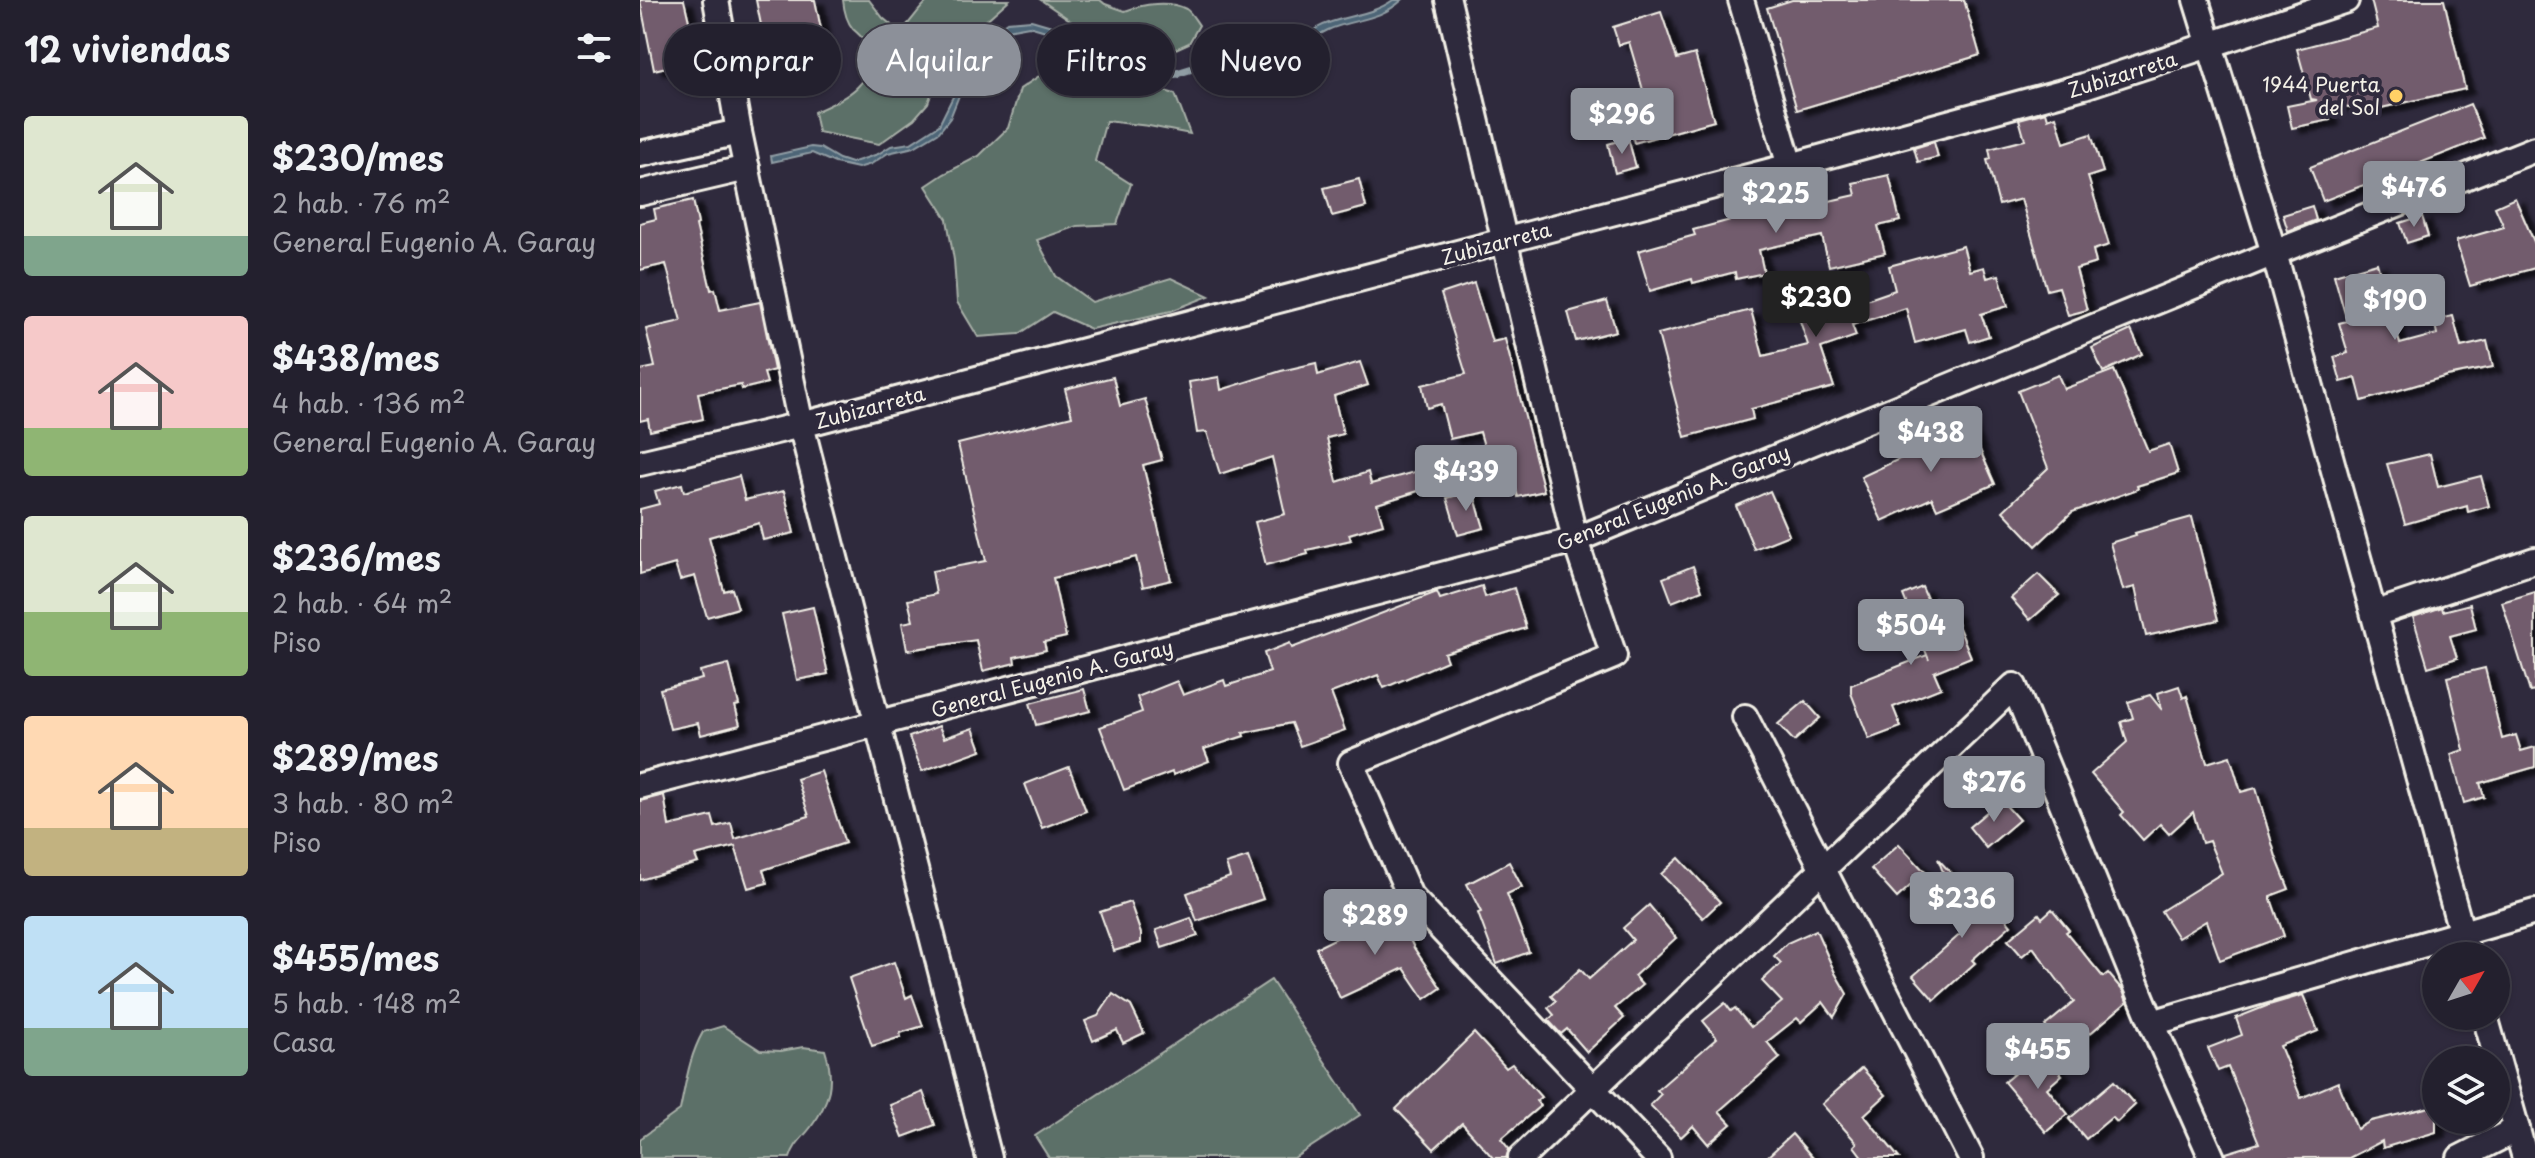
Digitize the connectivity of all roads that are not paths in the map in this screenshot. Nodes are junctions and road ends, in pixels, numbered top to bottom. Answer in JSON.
{"nodes":[{"id":1,"x":716,"y":0,"type":"edge"},
{"id":2,"x":1448,"y":0,"type":"edge"},
{"id":3,"x":1741,"y":0,"type":"edge"},
{"id":4,"x":2196,"y":0,"type":"edge"},
{"id":5,"x":2346,"y":0,"type":"edge"},
{"id":6,"x":2210,"y":47,"type":"junction"},
{"id":7,"x":739,"y":132,"type":"junction"},
{"id":8,"x":2535,"y":149,"type":"edge"},
{"id":9,"x":640,"y":154,"type":"edge"},
{"id":10,"x":1790,"y":166,"type":"junction"},
{"id":11,"x":747,"y":168,"type":"junction"},
{"id":12,"x":640,"y":193,"type":"edge"},
{"id":13,"x":1505,"y":240,"type":"junction"},
{"id":14,"x":2274,"y":253,"type":"junction"},
{"id":15,"x":801,"y":425,"type":"junction"},
{"id":16,"x":640,"y":463,"type":"edge"},
{"id":17,"x":1575,"y":540,"type":"junction"},
{"id":18,"x":2535,"y":560,"type":"edge"},
{"id":19,"x":2374,"y":614,"type":"junction"},
{"id":20,"x":1745,"y":717,"type":"dead end"},
{"id":21,"x":876,"y":724,"type":"junction"},
{"id":22,"x":640,"y":786,"type":"edge"},
{"id":23,"x":1823,"y":869,"type":"junction"},
{"id":24,"x":2535,"y":912,"type":"edge"},
{"id":25,"x":2461,"y":931,"type":"junction"},
{"id":26,"x":2464,"y":942,"type":"edge"},
{"id":27,"x":2152,"y":1023,"type":"junction"},
{"id":28,"x":2489,"y":1030,"type":"edge"},
{"id":29,"x":1592,"y":1090,"type":"junction"},
{"id":30,"x":2517,"y":1129,"type":"junction"},
{"id":31,"x":989,"y":1158,"type":"edge"},
{"id":32,"x":1521,"y":1158,"type":"edge"},
{"id":33,"x":1658,"y":1158,"type":"edge"},
{"id":34,"x":1971,"y":1158,"type":"edge"},
{"id":35,"x":2212,"y":1158,"type":"edge"},
{"id":36,"x":2460,"y":1158,"type":"edge"},
{"id":37,"x":2525,"y":1158,"type":"edge"}],
"edges":[{"from":1,"to":7,"type":"street"},
{"from":2,"to":13,"type":"street"},
{"from":3,"to":10,"type":"street"},
{"from":4,"to":6,"type":"street"},
{"from":5,"to":6,"type":"street","name":"Zubizarreta"},
{"from":6,"to":10,"type":"street","name":"Zubizarreta"},
{"from":6,"to":14,"type":"street"},
{"from":7,"to":9,"type":"street"},
{"from":7,"to":11,"type":"street"},
{"from":8,"to":14,"type":"street","name":"General Eugenio A. Garay"},
{"from":10,"to":13,"type":"street","name":"Zubizarreta"},
{"from":11,"to":12,"type":"street"},
{"from":11,"to":15,"type":"street"},
{"from":13,"to":15,"type":"street","name":"Zubizarreta"},
{"from":13,"to":17,"type":"street"},
{"from":14,"to":17,"type":"street","name":"General Eugenio A. Garay"},
{"from":14,"to":19,"type":"street"},
{"from":15,"to":16,"type":"street","name":"Zubizarreta"},
{"from":15,"to":21,"type":"street"},
{"from":17,"to":21,"type":"street","name":"General Eugenio A. Garay"},
{"from":17,"to":29,"type":"street"},
{"from":18,"to":19,"type":"street"},
{"from":19,"to":25,"type":"street"},
{"from":20,"to":23,"type":"street"},
{"from":21,"to":22,"type":"street","name":"General Eugenio A. Garay"},
{"from":21,"to":31,"type":"street"},
{"from":23,"to":27,"type":"street"},
{"from":23,"to":29,"type":"street"},
{"from":23,"to":34,"type":"street"},
{"from":24,"to":25,"type":"street"},
{"from":25,"to":26,"type":"street"},
{"from":25,"to":27,"type":"street"},
{"from":27,"to":35,"type":"street"},
{"from":28,"to":30,"type":"street"},
{"from":29,"to":32,"type":"street"},
{"from":29,"to":33,"type":"street"},
{"from":30,"to":36,"type":"street"},
{"from":30,"to":37,"type":"street"}]}
